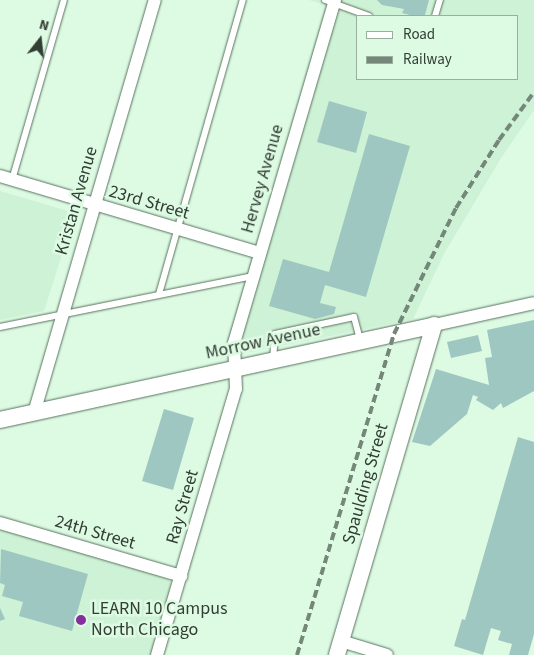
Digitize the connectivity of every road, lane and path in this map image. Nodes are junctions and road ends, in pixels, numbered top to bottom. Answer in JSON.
{"nodes":[{"id":1,"x":64,"y":0,"type":"edge"},
{"id":2,"x":155,"y":0,"type":"edge"},
{"id":3,"x":243,"y":0,"type":"edge"},
{"id":4,"x":440,"y":0,"type":"edge"},
{"id":5,"x":331,"y":1,"type":"edge"},
{"id":6,"x":366,"y":15,"type":"edge"},
{"id":7,"x":435,"y":15,"type":"edge"},
{"id":8,"x":6,"y":178,"type":"edge"},
{"id":9,"x":94,"y":205,"type":"junction"},
{"id":10,"x":178,"y":230,"type":"junction"},
{"id":11,"x":260,"y":253,"type":"junction"},
{"id":12,"x":252,"y":276,"type":"junction"},
{"id":13,"x":159,"y":294,"type":"junction"},
{"id":14,"x":534,"y":304,"type":"edge"},
{"id":15,"x":62,"y":316,"type":"junction"},
{"id":16,"x":434,"y":325,"type":"junction"},
{"id":17,"x":0,"y":327,"type":"edge"},
{"id":18,"x":360,"y":341,"type":"junction"},
{"id":19,"x":274,"y":360,"type":"junction"},
{"id":20,"x":235,"y":369,"type":"junction"},
{"id":21,"x":34,"y":413,"type":"junction"},
{"id":22,"x":0,"y":420,"type":"edge"},
{"id":23,"x":0,"y":524,"type":"edge"},
{"id":24,"x":181,"y":576,"type":"junction"},
{"id":25,"x":339,"y":648,"type":"edge"},
{"id":26,"x":157,"y":655,"type":"edge"},
{"id":27,"x":387,"y":655,"type":"edge"}],
"edges":[{"from":1,"to":8,"type":"lane"},
{"from":2,"to":9,"type":"street","name":"Kristan Avenue"},
{"from":3,"to":10,"type":"lane"},
{"from":4,"to":7,"type":"lane"},
{"from":5,"to":6,"type":"lane"},
{"from":5,"to":11,"type":"street","name":"Hervey Avenue"},
{"from":8,"to":9,"type":"street","name":"23rd Street"},
{"from":9,"to":10,"type":"street","name":"23rd Street"},
{"from":9,"to":15,"type":"street","name":"Kristan Avenue"},
{"from":10,"to":11,"type":"street","name":"23rd Street"},
{"from":10,"to":13,"type":"lane"},
{"from":11,"to":12,"type":"street","name":"Hervey Avenue"},
{"from":12,"to":13,"type":"lane"},
{"from":12,"to":20,"type":"street","name":"Hervey Avenue"},
{"from":13,"to":15,"type":"lane"},
{"from":14,"to":16,"type":"street","name":"Morrow Avenue"},
{"from":15,"to":17,"type":"lane"},
{"from":15,"to":21,"type":"street","name":"Kristan Avenue"},
{"from":16,"to":18,"type":"street","name":"Morrow Avenue"},
{"from":16,"to":25,"type":"street","name":"Spaulding Street"},
{"from":18,"to":19,"type":"street","name":"Morrow Avenue"},
{"from":18,"to":19,"type":"lane"},
{"from":19,"to":20,"type":"street","name":"Morrow Avenue"},
{"from":20,"to":21,"type":"street","name":"Morrow Avenue"},
{"from":20,"to":24,"type":"street","name":"Ray Street"},
{"from":21,"to":22,"type":"street","name":"Morrow Avenue"},
{"from":23,"to":24,"type":"street","name":"24th Street"},
{"from":24,"to":26,"type":"street","name":"Ray Street"},
{"from":25,"to":27,"type":"street"}]}
